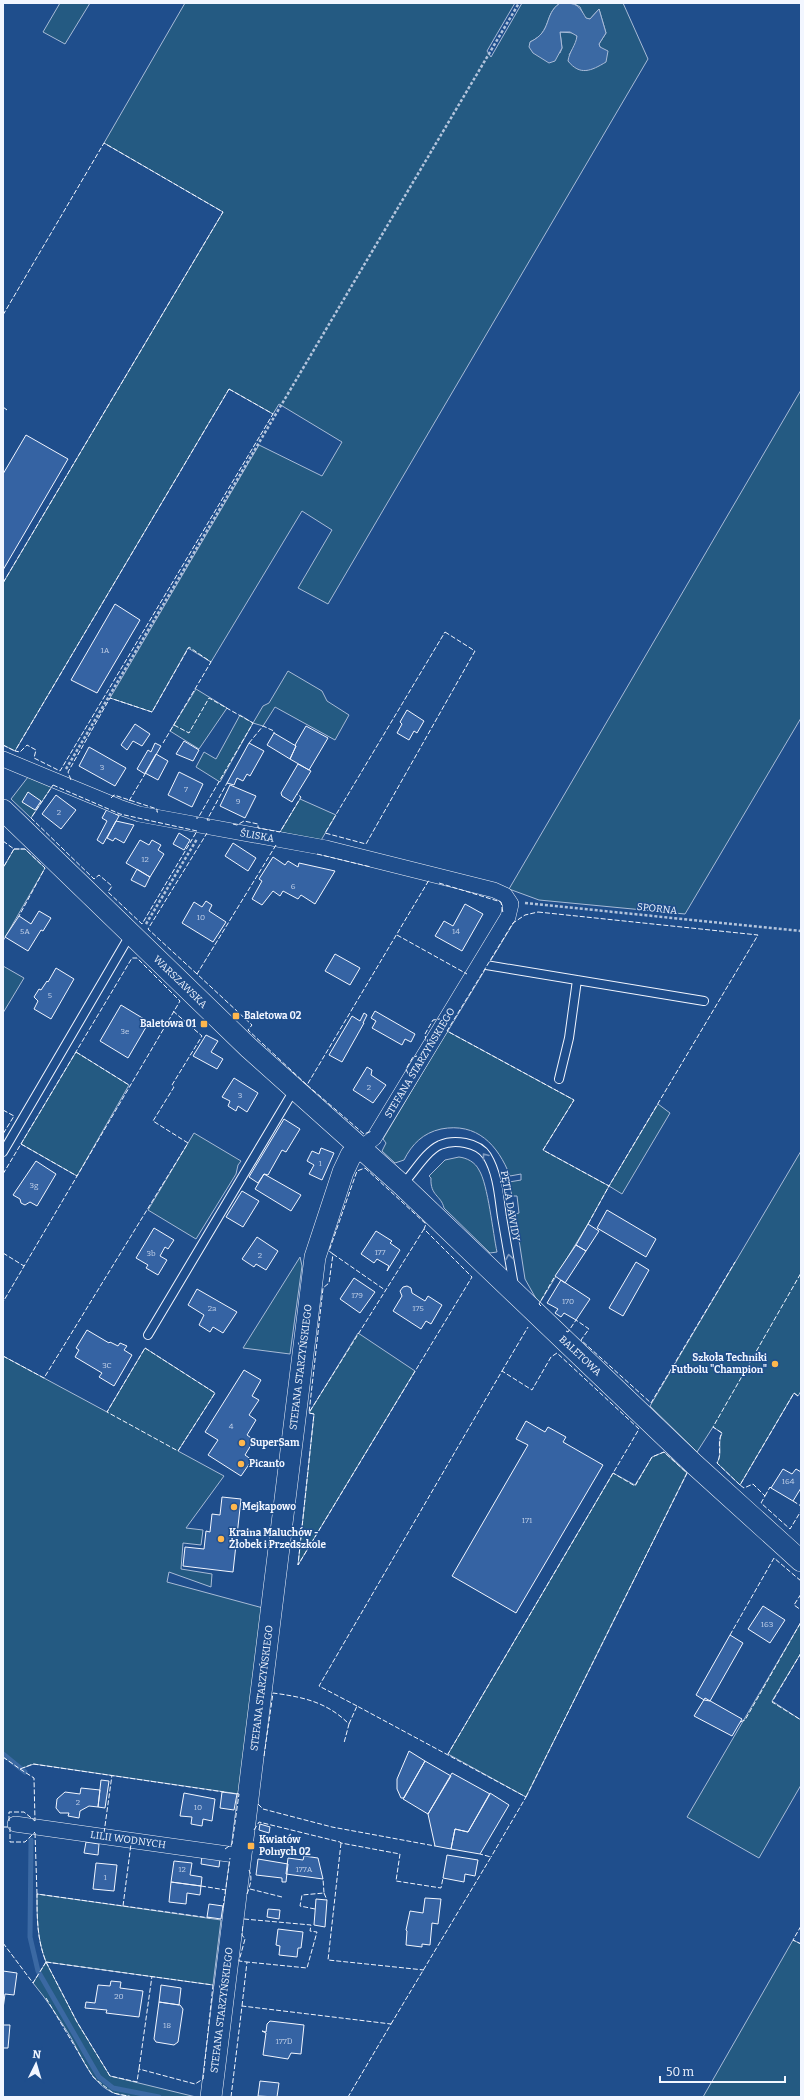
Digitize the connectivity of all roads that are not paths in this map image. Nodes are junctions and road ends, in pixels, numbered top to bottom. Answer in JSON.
{"nodes":[{"id":1,"x":3,"y":759,"type":"edge"},
{"id":2,"x":3,"y":810,"type":"edge"},
{"id":3,"x":511,"y":904,"type":"joint"},
{"id":4,"x":133,"y":937,"type":"junction"},
{"id":5,"x":480,"y":964,"type":"junction"},
{"id":6,"x":577,"y":980,"type":"junction"},
{"id":7,"x":704,"y":1001,"type":"dead end"},
{"id":8,"x":559,"y":1079,"type":"dead end"},
{"id":9,"x":294,"y":1089,"type":"junction"},
{"id":10,"x":360,"y":1149,"type":"junction"},
{"id":11,"x":3,"y":1152,"type":"edge"},
{"id":12,"x":402,"y":1185,"type":"junction"},
{"id":13,"x":515,"y":1295,"type":"junction"},
{"id":14,"x":148,"y":1335,"type":"dead end"},
{"id":15,"x":801,"y":1561,"type":"edge"},
{"id":16,"x":15,"y":1824,"type":"dead end"},
{"id":17,"x":242,"y":1856,"type":"junction"},
{"id":18,"x":211,"y":2097,"type":"edge"}],
"edges":[{"from":1,"to":3,"type":"street","name":"ŚLISKA"},
{"from":2,"to":4,"type":"street","name":"WARSZAWSKA"},
{"from":3,"to":5,"type":"street","name":"STEFANA STARZYŃSKIEGO"},
{"from":4,"to":9,"type":"street","name":"WARSZAWSKA"},
{"from":4,"to":11,"type":"lane"},
{"from":5,"to":6,"type":"lane"},
{"from":5,"to":10,"type":"street","name":"STEFANA STARZYŃSKIEGO"},
{"from":6,"to":7,"type":"lane"},
{"from":6,"to":8,"type":"lane"},
{"from":9,"to":10,"type":"street","name":"WARSZAWSKA"},
{"from":9,"to":14,"type":"lane"},
{"from":10,"to":12,"type":"street","name":"BALETOWA"},
{"from":10,"to":17,"type":"street","name":"STEFANA STARZYŃSKIEGO"},
{"from":12,"to":13,"type":"street","name":"BALETOWA"},
{"from":13,"to":12,"type":"lane","name":"PĘTLA DAWIDY","one_way":true},
{"from":13,"to":15,"type":"street","name":"BALETOWA"},
{"from":16,"to":17,"type":"street","name":"LILII WODNYCH"},
{"from":17,"to":18,"type":"street","name":"STEFANA STARZYŃSKIEGO"}]}
